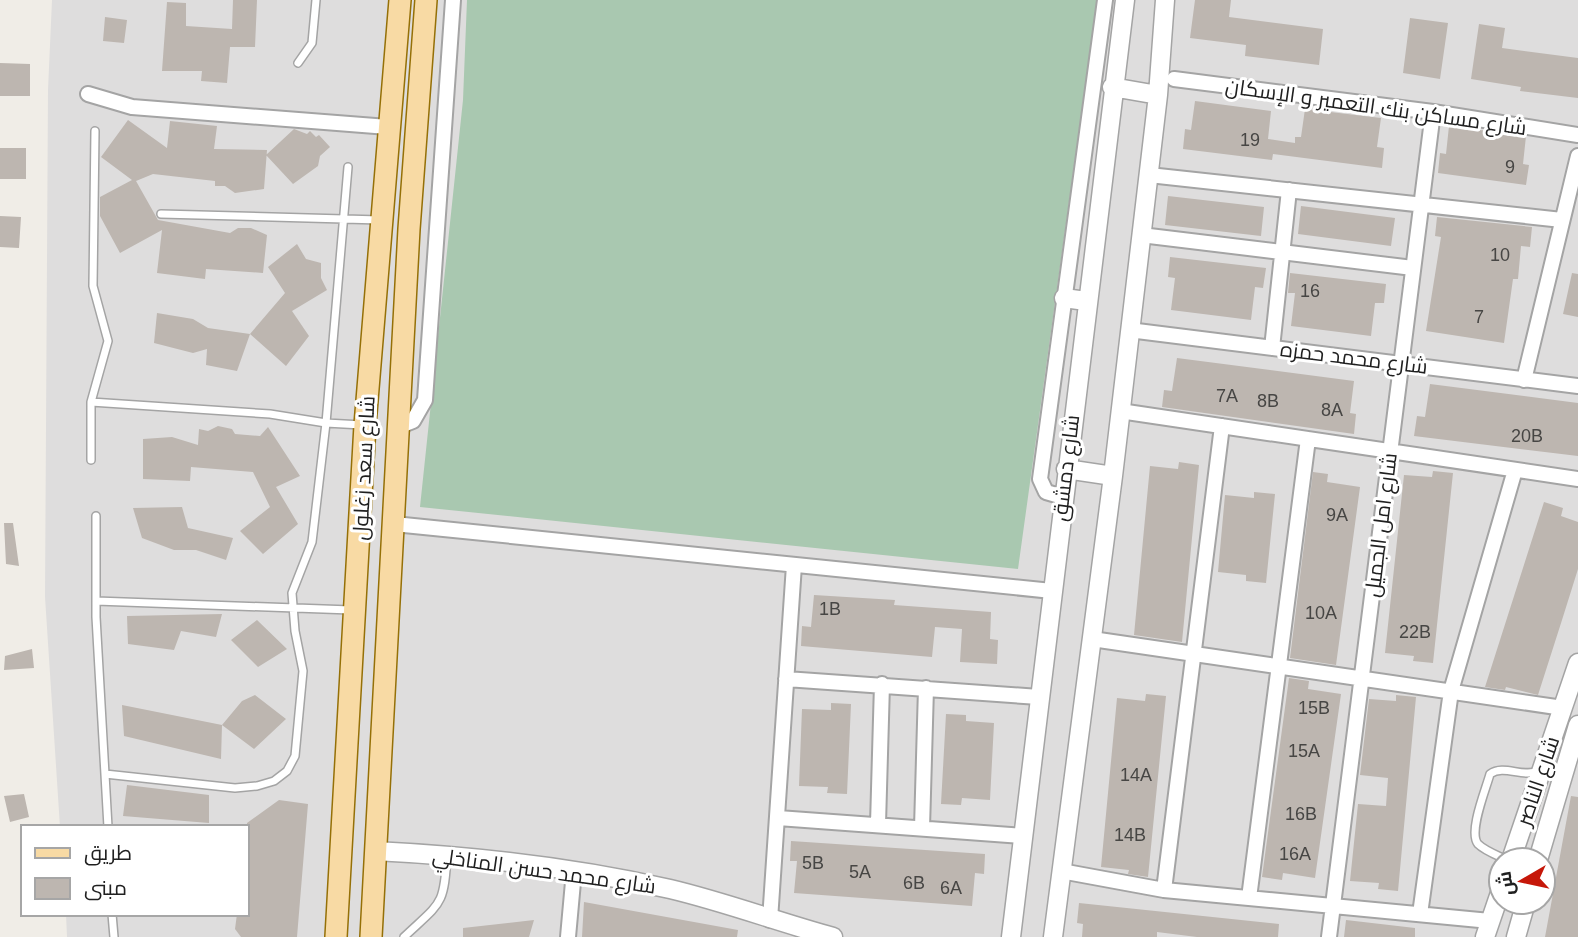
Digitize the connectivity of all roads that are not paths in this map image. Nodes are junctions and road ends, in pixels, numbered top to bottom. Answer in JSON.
{"nodes":[{"id":1,"x":316,"y":0,"type":"edge"},
{"id":2,"x":400,"y":0,"type":"edge"},
{"id":3,"x":426,"y":0,"type":"edge"},
{"id":4,"x":453,"y":0,"type":"edge"},
{"id":5,"x":1105,"y":0,"type":"edge"},
{"id":6,"x":1125,"y":0,"type":"edge"},
{"id":7,"x":1165,"y":0,"type":"edge"},
{"id":8,"x":298,"y":63,"type":"dead end"},
{"id":9,"x":1174,"y":79,"type":"dead end"},
{"id":10,"x":1112,"y":87,"type":"junction"},
{"id":11,"x":88,"y":94,"type":"dead end"},
{"id":12,"x":1158,"y":95,"type":"junction"},
{"id":13,"x":1433,"y":112,"type":"junction"},
{"id":14,"x":388,"y":127,"type":"junction"},
{"id":15,"x":95,"y":131,"type":"dead end"},
{"id":16,"x":1578,"y":135,"type":"edge"},
{"id":17,"x":1578,"y":156,"type":"edge"},
{"id":18,"x":348,"y":167,"type":"dead end"},
{"id":19,"x":1149,"y":174,"type":"junction"},
{"id":20,"x":1289,"y":190,"type":"junction"},
{"id":21,"x":1574,"y":192,"type":"edge"},
{"id":22,"x":1421,"y":204,"type":"junction"},
{"id":23,"x":160,"y":214,"type":"dead end"},
{"id":24,"x":342,"y":218,"type":"junction"},
{"id":25,"x":381,"y":220,"type":"junction"},
{"id":26,"x":1562,"y":220,"type":"junction"},
{"id":27,"x":1142,"y":235,"type":"junction"},
{"id":28,"x":1283,"y":251,"type":"junction"},
{"id":29,"x":1413,"y":268,"type":"junction"},
{"id":30,"x":1064,"y":298,"type":"junction"},
{"id":31,"x":1086,"y":301,"type":"junction"},
{"id":32,"x":1129,"y":330,"type":"junction"},
{"id":33,"x":1272,"y":348,"type":"junction"},
{"id":34,"x":1401,"y":364,"type":"junction"},
{"id":35,"x":1524,"y":380,"type":"junction"},
{"id":36,"x":1578,"y":386,"type":"edge"},
{"id":37,"x":91,"y":402,"type":"junction"},
{"id":38,"x":1120,"y":411,"type":"junction"},
{"id":39,"x":326,"y":424,"type":"junction"},
{"id":40,"x":365,"y":425,"type":"junction"},
{"id":41,"x":1222,"y":426,"type":"junction"},
{"id":42,"x":398,"y":427,"type":"junction"},
{"id":43,"x":1308,"y":439,"type":"junction"},
{"id":44,"x":1390,"y":451,"type":"junction"},
{"id":45,"x":91,"y":460,"type":"dead end"},
{"id":46,"x":1066,"y":469,"type":"junction"},
{"id":47,"x":1516,"y":470,"type":"junction"},
{"id":48,"x":1113,"y":476,"type":"junction"},
{"id":49,"x":1578,"y":480,"type":"edge"},
{"id":50,"x":1063,"y":497,"type":"junction"},
{"id":51,"x":96,"y":516,"type":"dead end"},
{"id":52,"x":394,"y":524,"type":"junction"},
{"id":53,"x":794,"y":565,"type":"junction"},
{"id":54,"x":1052,"y":591,"type":"junction"},
{"id":55,"x":96,"y":601,"type":"junction"},
{"id":56,"x":292,"y":608,"type":"junction"},
{"id":57,"x":357,"y":611,"type":"junction"},
{"id":58,"x":1092,"y":639,"type":"junction"},
{"id":59,"x":1194,"y":654,"type":"junction"},
{"id":60,"x":1578,"y":663,"type":"edge"},
{"id":61,"x":1278,"y":666,"type":"junction"},
{"id":62,"x":1362,"y":678,"type":"junction"},
{"id":63,"x":786,"y":679,"type":"junction"},
{"id":64,"x":882,"y":684,"type":"junction"},
{"id":65,"x":926,"y":688,"type":"junction"},
{"id":66,"x":1451,"y":691,"type":"junction"},
{"id":67,"x":1039,"y":697,"type":"junction"},
{"id":68,"x":1563,"y":708,"type":"junction"},
{"id":69,"x":1578,"y":725,"type":"edge"},
{"id":70,"x":1542,"y":768,"type":"junction"},
{"id":71,"x":105,"y":774,"type":"junction"},
{"id":72,"x":1570,"y":774,"type":"edge"},
{"id":73,"x":778,"y":818,"type":"junction"},
{"id":74,"x":878,"y":824,"type":"junction"},
{"id":75,"x":108,"y":825,"type":"edge"},
{"id":76,"x":922,"y":828,"type":"junction"},
{"id":77,"x":1023,"y":836,"type":"junction"},
{"id":78,"x":1514,"y":846,"type":"edge"},
{"id":79,"x":1543,"y":846,"type":"edge"},
{"id":80,"x":1487,"y":849,"type":"edge"},
{"id":81,"x":375,"y":850,"type":"junction"},
{"id":82,"x":447,"y":855,"type":"junction"},
{"id":83,"x":574,"y":870,"type":"junction"},
{"id":84,"x":1062,"y":871,"type":"junction"},
{"id":85,"x":1164,"y":890,"type":"junction"},
{"id":86,"x":1249,"y":898,"type":"junction"},
{"id":87,"x":1333,"y":906,"type":"junction"},
{"id":88,"x":1420,"y":914,"type":"junction"},
{"id":89,"x":113,"y":916,"type":"edge"},
{"id":90,"x":1522,"y":916,"type":"edge"},
{"id":91,"x":770,"y":920,"type":"junction"},
{"id":92,"x":1487,"y":929,"type":"edge"},
{"id":93,"x":114,"y":937,"type":"edge"},
{"id":94,"x":336,"y":937,"type":"edge"},
{"id":95,"x":371,"y":937,"type":"edge"},
{"id":96,"x":404,"y":937,"type":"edge"},
{"id":97,"x":568,"y":937,"type":"edge"},
{"id":98,"x":833,"y":937,"type":"edge"},
{"id":99,"x":1011,"y":937,"type":"edge"},
{"id":100,"x":1053,"y":937,"type":"edge"},
{"id":101,"x":1329,"y":937,"type":"edge"},
{"id":102,"x":1516,"y":937,"type":"edge"}],
"edges":[{"from":1,"to":8,"type":"lane"},
{"from":2,"to":14,"type":"main road","name":"شارع سعد زغلول"},
{"from":3,"to":42,"type":"main road","name":"شارع سعد زغلول"},
{"from":4,"to":42,"type":"street"},
{"from":5,"to":30,"type":"street"},
{"from":6,"to":10,"type":"street","name":"شارع دمشق"},
{"from":7,"to":12,"type":"street"},
{"from":9,"to":13,"type":"street","name":"شارع مساكن بنك التعمير و الإسكان"},
{"from":10,"to":12,"type":"street"},
{"from":10,"to":31,"type":"street","name":"شارع دمشق"},
{"from":11,"to":14,"type":"street"},
{"from":12,"to":19,"type":"street"},
{"from":13,"to":16,"type":"street","name":"شارع مساكن بنك التعمير و الإسكان"},
{"from":13,"to":22,"type":"street","name":"شارع امل الجميل"},
{"from":14,"to":25,"type":"main road","name":"شارع سعد زغلول"},
{"from":15,"to":37,"type":"lane"},
{"from":17,"to":21,"type":"street"},
{"from":18,"to":24,"type":"lane"},
{"from":19,"to":20,"type":"street"},
{"from":19,"to":27,"type":"street"},
{"from":20,"to":22,"type":"street"},
{"from":20,"to":28,"type":"street"},
{"from":21,"to":26,"type":"street"},
{"from":22,"to":26,"type":"street"},
{"from":22,"to":29,"type":"street","name":"شارع امل الجميل"},
{"from":23,"to":24,"type":"lane"},
{"from":24,"to":25,"type":"lane"},
{"from":24,"to":39,"type":"lane"},
{"from":25,"to":40,"type":"main road","name":"شارع سعد زغلول"},
{"from":26,"to":35,"type":"street"},
{"from":27,"to":28,"type":"street"},
{"from":27,"to":32,"type":"street"},
{"from":28,"to":29,"type":"street"},
{"from":28,"to":33,"type":"street"},
{"from":29,"to":34,"type":"street","name":"شارع امل الجميل"},
{"from":30,"to":31,"type":"street"},
{"from":30,"to":50,"type":"street"},
{"from":31,"to":46,"type":"street","name":"شارع دمشق"},
{"from":32,"to":33,"type":"street","name":"شارع محمد حمزه"},
{"from":32,"to":38,"type":"street"},
{"from":33,"to":34,"type":"street","name":"شارع محمد حمزه"},
{"from":34,"to":35,"type":"street","name":"شارع محمد حمزه"},
{"from":34,"to":44,"type":"street","name":"شارع امل الجميل"},
{"from":35,"to":36,"type":"street","name":"شارع محمد حمزه"},
{"from":37,"to":39,"type":"lane"},
{"from":37,"to":45,"type":"lane"},
{"from":38,"to":41,"type":"street"},
{"from":38,"to":48,"type":"street"},
{"from":39,"to":40,"type":"lane"},
{"from":39,"to":56,"type":"lane"},
{"from":40,"to":57,"type":"main road","name":"شارع سعد زغلول"},
{"from":41,"to":43,"type":"street"},
{"from":41,"to":59,"type":"street"},
{"from":42,"to":52,"type":"main road","name":"شارع سعد زغلول"},
{"from":43,"to":44,"type":"street"},
{"from":43,"to":61,"type":"street"},
{"from":44,"to":47,"type":"street"},
{"from":44,"to":62,"type":"street","name":"شارع امل الجميل"},
{"from":46,"to":48,"type":"street"},
{"from":46,"to":50,"type":"street","name":"شارع دمشق"},
{"from":47,"to":49,"type":"street"},
{"from":47,"to":66,"type":"street"},
{"from":48,"to":58,"type":"street"},
{"from":50,"to":54,"type":"street","name":"شارع دمشق"},
{"from":51,"to":55,"type":"lane"},
{"from":52,"to":53,"type":"street"},
{"from":52,"to":81,"type":"main road","name":"شارع سعد زغلول"},
{"from":53,"to":54,"type":"street"},
{"from":53,"to":63,"type":"street"},
{"from":54,"to":67,"type":"street","name":"شارع دمشق"},
{"from":55,"to":56,"type":"lane"},
{"from":55,"to":71,"type":"lane"},
{"from":56,"to":57,"type":"lane"},
{"from":56,"to":71,"type":"lane"},
{"from":57,"to":94,"type":"main road","name":"شارع سعد زغلول"},
{"from":58,"to":59,"type":"street"},
{"from":58,"to":84,"type":"street"},
{"from":59,"to":61,"type":"street"},
{"from":59,"to":85,"type":"street"},
{"from":60,"to":68,"type":"street","name":"شارع الناصر"},
{"from":61,"to":62,"type":"street"},
{"from":61,"to":86,"type":"street"},
{"from":62,"to":66,"type":"street"},
{"from":62,"to":87,"type":"street","name":"شارع امل الجميل"},
{"from":63,"to":64,"type":"street"},
{"from":63,"to":73,"type":"street"},
{"from":64,"to":65,"type":"street"},
{"from":64,"to":74,"type":"street"},
{"from":65,"to":67,"type":"street"},
{"from":65,"to":76,"type":"street"},
{"from":66,"to":68,"type":"street"},
{"from":66,"to":88,"type":"street"},
{"from":67,"to":77,"type":"street","name":"شارع دمشق"},
{"from":68,"to":70,"type":"street","name":"شارع الناصر"},
{"from":69,"to":72,"type":"street","name":"شارع الناصر"},
{"from":70,"to":78,"type":"street","name":"شارع الناصر"},
{"from":70,"to":80,"type":"lane"},
{"from":71,"to":75,"type":"lane"},
{"from":72,"to":79,"type":"street","name":"شارع الناصر"},
{"from":73,"to":74,"type":"street"},
{"from":73,"to":91,"type":"street"},
{"from":74,"to":76,"type":"street"},
{"from":76,"to":77,"type":"street"},
{"from":77,"to":99,"type":"street","name":"شارع دمشق"},
{"from":81,"to":82,"type":"street","name":"شارع محمد حسن المناخلي"},
{"from":81,"to":95,"type":"main road","name":"شارع سعد زغلول"},
{"from":82,"to":83,"type":"street","name":"شارع محمد حسن المناخلي"},
{"from":82,"to":96,"type":"lane"},
{"from":83,"to":91,"type":"street","name":"شارع محمد حسن المناخلي"},
{"from":83,"to":97,"type":"street"},
{"from":84,"to":85,"type":"street"},
{"from":84,"to":100,"type":"street"},
{"from":85,"to":86,"type":"street"},
{"from":86,"to":87,"type":"street"},
{"from":87,"to":88,"type":"street"},
{"from":87,"to":101,"type":"street","name":"شارع امل الجميل"},
{"from":88,"to":92,"type":"street"},
{"from":89,"to":93,"type":"lane"},
{"from":90,"to":102,"type":"street"},
{"from":91,"to":98,"type":"street","name":"شارع محمد حسن المناخلي"}]}
